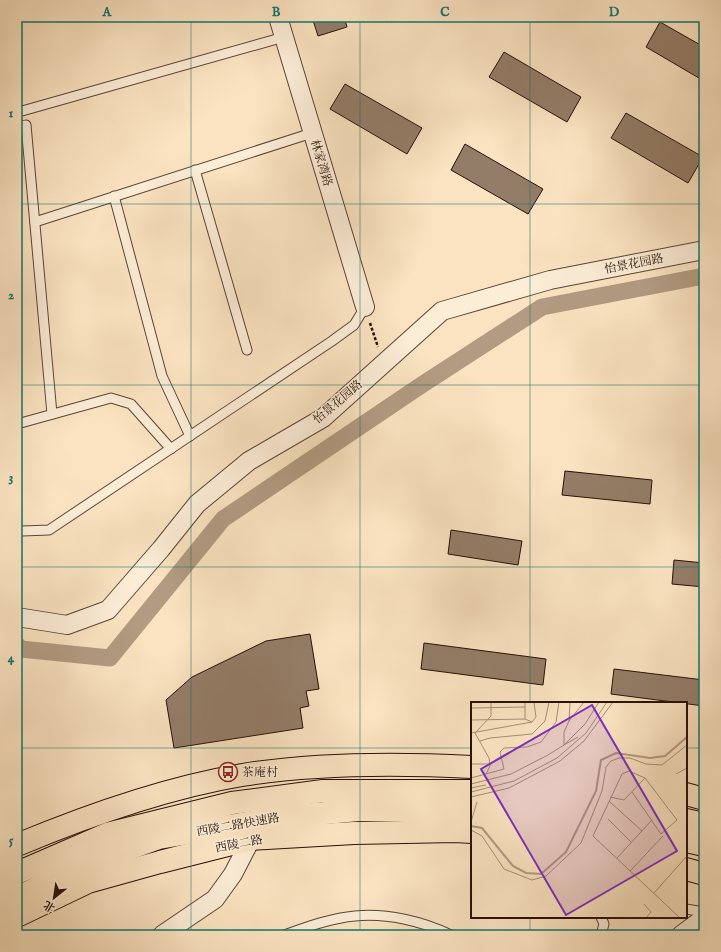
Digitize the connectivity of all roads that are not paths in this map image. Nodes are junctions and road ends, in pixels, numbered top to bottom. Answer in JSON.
{"nodes":[{"id":1,"x":278,"y":17,"type":"edge"},
{"id":2,"x":284,"y":37,"type":"junction"},
{"id":3,"x":22,"y":111,"type":"dead end"},
{"id":4,"x":17,"y":127,"type":"edge"},
{"id":5,"x":312,"y":133,"type":"junction"},
{"id":6,"x":196,"y":170,"type":"junction"},
{"id":7,"x":114,"y":196,"type":"junction"},
{"id":8,"x":35,"y":222,"type":"junction"},
{"id":9,"x":704,"y":250,"type":"edge"},
{"id":10,"x":365,"y":308,"type":"joint"},
{"id":11,"x":247,"y":350,"type":"dead end"},
{"id":12,"x":52,"y":414,"type":"junction"},
{"id":13,"x":17,"y":424,"type":"edge"},
{"id":14,"x":190,"y":436,"type":"junction"},
{"id":15,"x":171,"y":449,"type":"junction"},
{"id":16,"x":17,"y":530,"type":"edge"},
{"id":17,"x":17,"y":617,"type":"edge"},
{"id":18,"x":471,"y":767,"type":"edge"},
{"id":19,"x":471,"y":790,"type":"edge"},
{"id":20,"x":687,"y":794,"type":"edge"},
{"id":21,"x":704,"y":799,"type":"edge"},
{"id":22,"x":471,"y":810,"type":"edge"},
{"id":23,"x":687,"y":820,"type":"edge"},
{"id":24,"x":704,"y":824,"type":"edge"},
{"id":25,"x":471,"y":832,"type":"edge"},
{"id":26,"x":159,"y":838,"type":"junction"},
{"id":27,"x":251,"y":840,"type":"junction"},
{"id":28,"x":687,"y":841,"type":"edge"},
{"id":29,"x":17,"y":845,"type":"edge"},
{"id":30,"x":704,"y":845,"type":"edge"},
{"id":31,"x":687,"y":869,"type":"edge"},
{"id":32,"x":17,"y":873,"type":"edge"},
{"id":33,"x":704,"y":874,"type":"edge"},
{"id":34,"x":17,"y":898,"type":"edge"},
{"id":35,"x":687,"y":909,"type":"edge"},
{"id":36,"x":704,"y":912,"type":"edge"},
{"id":37,"x":17,"y":916,"type":"edge"},
{"id":38,"x":601,"y":918,"type":"edge"},
{"id":39,"x":704,"y":918,"type":"edge"},
{"id":40,"x":162,"y":935,"type":"edge"},
{"id":41,"x":284,"y":935,"type":"edge"},
{"id":42,"x":451,"y":935,"type":"edge"},
{"id":43,"x":601,"y":935,"type":"edge"},
{"id":44,"x":681,"y":935,"type":"edge"}],
"edges":[{"from":1,"to":2,"type":"street","name":"林家湾路"},
{"from":2,"to":3,"type":"lane"},
{"from":2,"to":5,"type":"street","name":"林家湾路"},
{"from":4,"to":8,"type":"lane"},
{"from":5,"to":6,"type":"lane"},
{"from":5,"to":10,"type":"street","name":"林家湾路"},
{"from":6,"to":7,"type":"lane"},
{"from":6,"to":11,"type":"lane"},
{"from":7,"to":8,"type":"lane"},
{"from":7,"to":14,"type":"lane"},
{"from":8,"to":12,"type":"lane"},
{"from":9,"to":17,"type":"street","name":"怡景花园路"},
{"from":10,"to":14,"type":"lane"},
{"from":12,"to":13,"type":"lane"},
{"from":12,"to":15,"type":"lane"},
{"from":14,"to":15,"type":"lane"},
{"from":15,"to":16,"type":"lane"},
{"from":18,"to":29,"type":"main road"},
{"from":19,"to":32,"type":"main road","name":"西陵二路快速路"},
{"from":20,"to":21,"type":"main road"},
{"from":22,"to":26,"type":"main road","name":"西陵二路快速路"},
{"from":23,"to":24,"type":"main road"},
{"from":25,"to":27,"type":"main road","name":"西陵二路"},
{"from":26,"to":27,"type":"main road"},
{"from":26,"to":34,"type":"main road","name":"西陵二路快速路"},
{"from":27,"to":37,"type":"main road","name":"西陵二路"},
{"from":27,"to":40,"type":"street"},
{"from":28,"to":30,"type":"main road"},
{"from":31,"to":33,"type":"main road"},
{"from":35,"to":36,"type":"lane"},
{"from":38,"to":43,"type":"lane"},
{"from":39,"to":44,"type":"street"},
{"from":41,"to":42,"type":"lane"}]}
